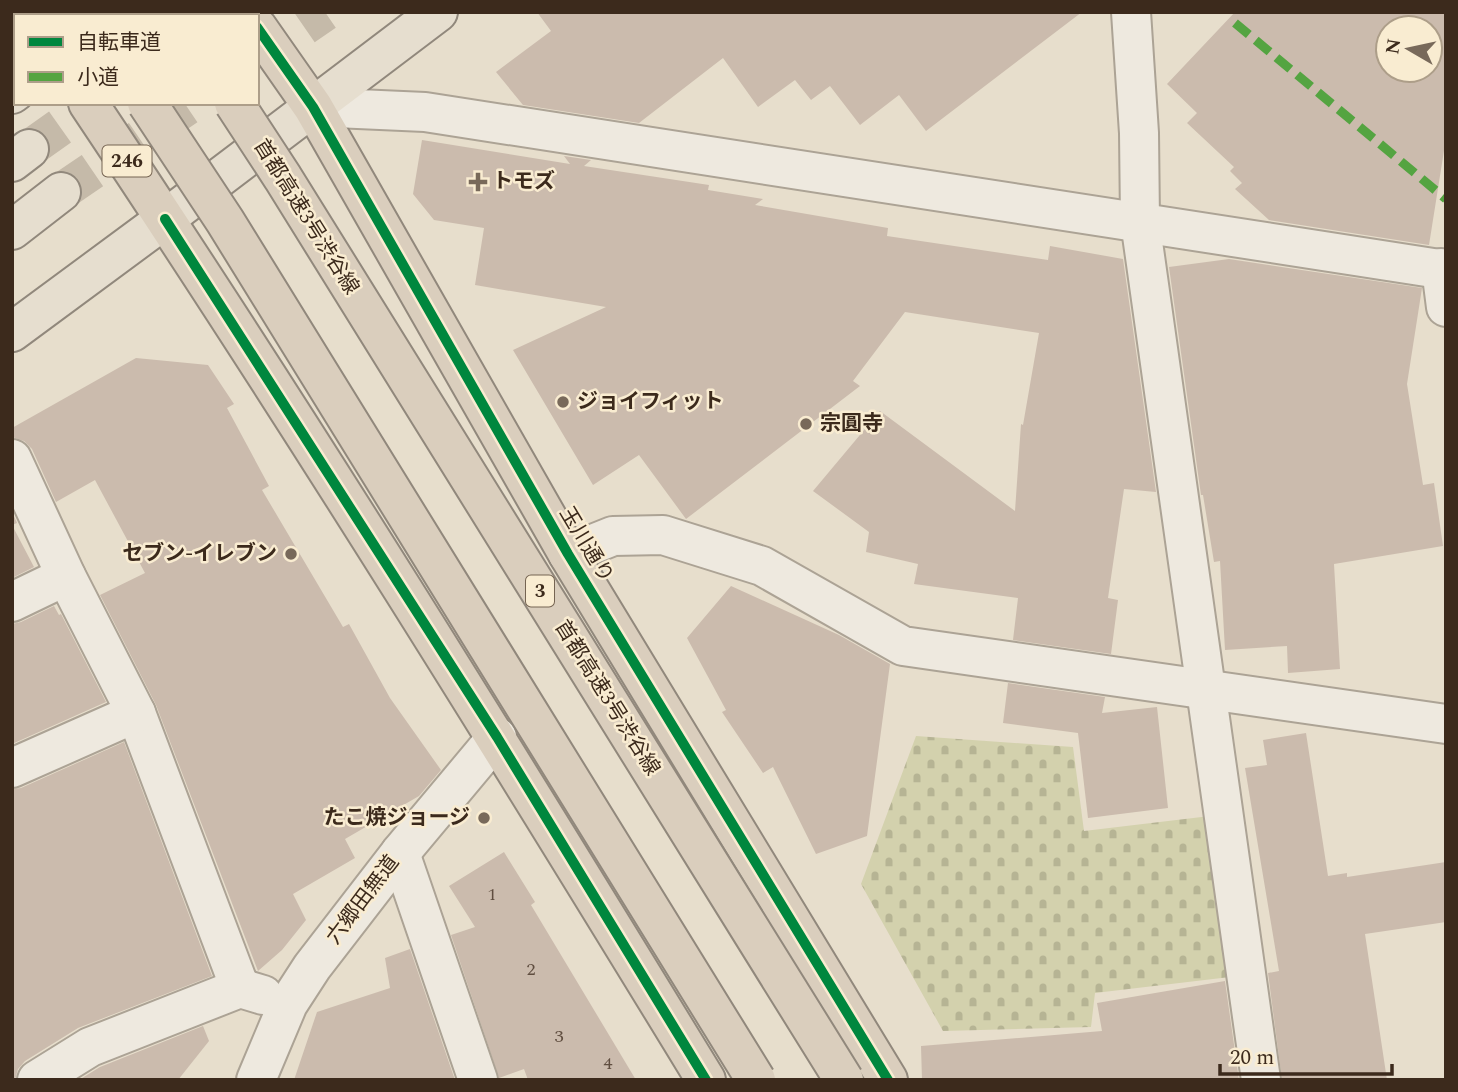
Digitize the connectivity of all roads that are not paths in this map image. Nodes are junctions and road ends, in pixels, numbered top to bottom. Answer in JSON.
{"nodes":[{"id":1,"x":438,"y":12,"type":"edge"},
{"id":2,"x":1131,"y":12,"type":"edge"},
{"id":3,"x":259,"y":30,"type":"edge"},
{"id":4,"x":89,"y":105,"type":"edge"},
{"id":5,"x":148,"y":105,"type":"edge"},
{"id":6,"x":235,"y":105,"type":"edge"},
{"id":7,"x":313,"y":107,"type":"junction"},
{"id":8,"x":61,"y":192,"type":"tunnel mouth"},
{"id":9,"x":165,"y":219,"type":"junction"},
{"id":10,"x":1140,"y":221,"type":"junction"},
{"id":11,"x":12,"y":230,"type":"edge"},
{"id":12,"x":1443,"y":269,"type":"edge"},
{"id":13,"x":1446,"y":307,"type":"edge"},
{"id":14,"x":12,"y":332,"type":"edge"},
{"id":15,"x":12,"y":459,"type":"edge"},
{"id":16,"x":568,"y":554,"type":"junction"},
{"id":17,"x":65,"y":576,"type":"junction"},
{"id":18,"x":12,"y":602,"type":"edge"},
{"id":19,"x":1204,"y":690,"type":"junction"},
{"id":20,"x":136,"y":713,"type":"junction"},
{"id":21,"x":1446,"y":724,"type":"edge"},
{"id":22,"x":497,"y":737,"type":"junction"},
{"id":23,"x":12,"y":768,"type":"edge"},
{"id":24,"x":400,"y":853,"type":"junction"},
{"id":25,"x":240,"y":988,"type":"junction"},
{"id":26,"x":288,"y":1004,"type":"junction"},
{"id":27,"x":12,"y":1074,"type":"edge"},
{"id":28,"x":15,"y":1080,"type":"edge"},
{"id":29,"x":37,"y":1080,"type":"edge"},
{"id":30,"x":256,"y":1080,"type":"edge"},
{"id":31,"x":478,"y":1080,"type":"edge"},
{"id":32,"x":706,"y":1080,"type":"edge"},
{"id":33,"x":756,"y":1080,"type":"edge"},
{"id":34,"x":844,"y":1080,"type":"edge"},
{"id":35,"x":888,"y":1080,"type":"edge"},
{"id":36,"x":1261,"y":1080,"type":"edge"}],
"edges":[{"from":1,"to":7,"type":"main road"},
{"from":2,"to":10,"type":"street"},
{"from":3,"to":7,"type":"highway","name":"玉川通り"},
{"from":4,"to":9,"type":"highway","number":"246"},
{"from":5,"to":33,"type":"highway","bridge":true},
{"from":6,"to":34,"type":"highway","name":"首都高速3号渋谷線","number":"3","bridge":true},
{"from":7,"to":9,"type":"main road"},
{"from":7,"to":10,"type":"street"},
{"from":7,"to":16,"type":"highway","name":"玉川通り"},
{"from":8,"to":11,"type":"main road"},
{"from":9,"to":14,"type":"main road"},
{"from":9,"to":22,"type":"highway","number":"246"},
{"from":10,"to":12,"type":"street"},
{"from":10,"to":19,"type":"street"},
{"from":12,"to":13,"type":"street"},
{"from":15,"to":17,"type":"street"},
{"from":16,"to":19,"type":"street"},
{"from":16,"to":35,"type":"highway","name":"玉川通り"},
{"from":17,"to":18,"type":"street"},
{"from":17,"to":20,"type":"street"},
{"from":19,"to":21,"type":"street"},
{"from":19,"to":36,"type":"street"},
{"from":20,"to":23,"type":"street"},
{"from":20,"to":25,"type":"street"},
{"from":22,"to":24,"type":"street","name":"六郷田無道"},
{"from":22,"to":32,"type":"highway","number":"246"},
{"from":24,"to":26,"type":"street","name":"六郷田無道"},
{"from":24,"to":31,"type":"street"},
{"from":25,"to":26,"type":"street"},
{"from":25,"to":29,"type":"street"},
{"from":26,"to":30,"type":"street","name":"六郷田無道"},
{"from":27,"to":28,"type":"street"}]}
